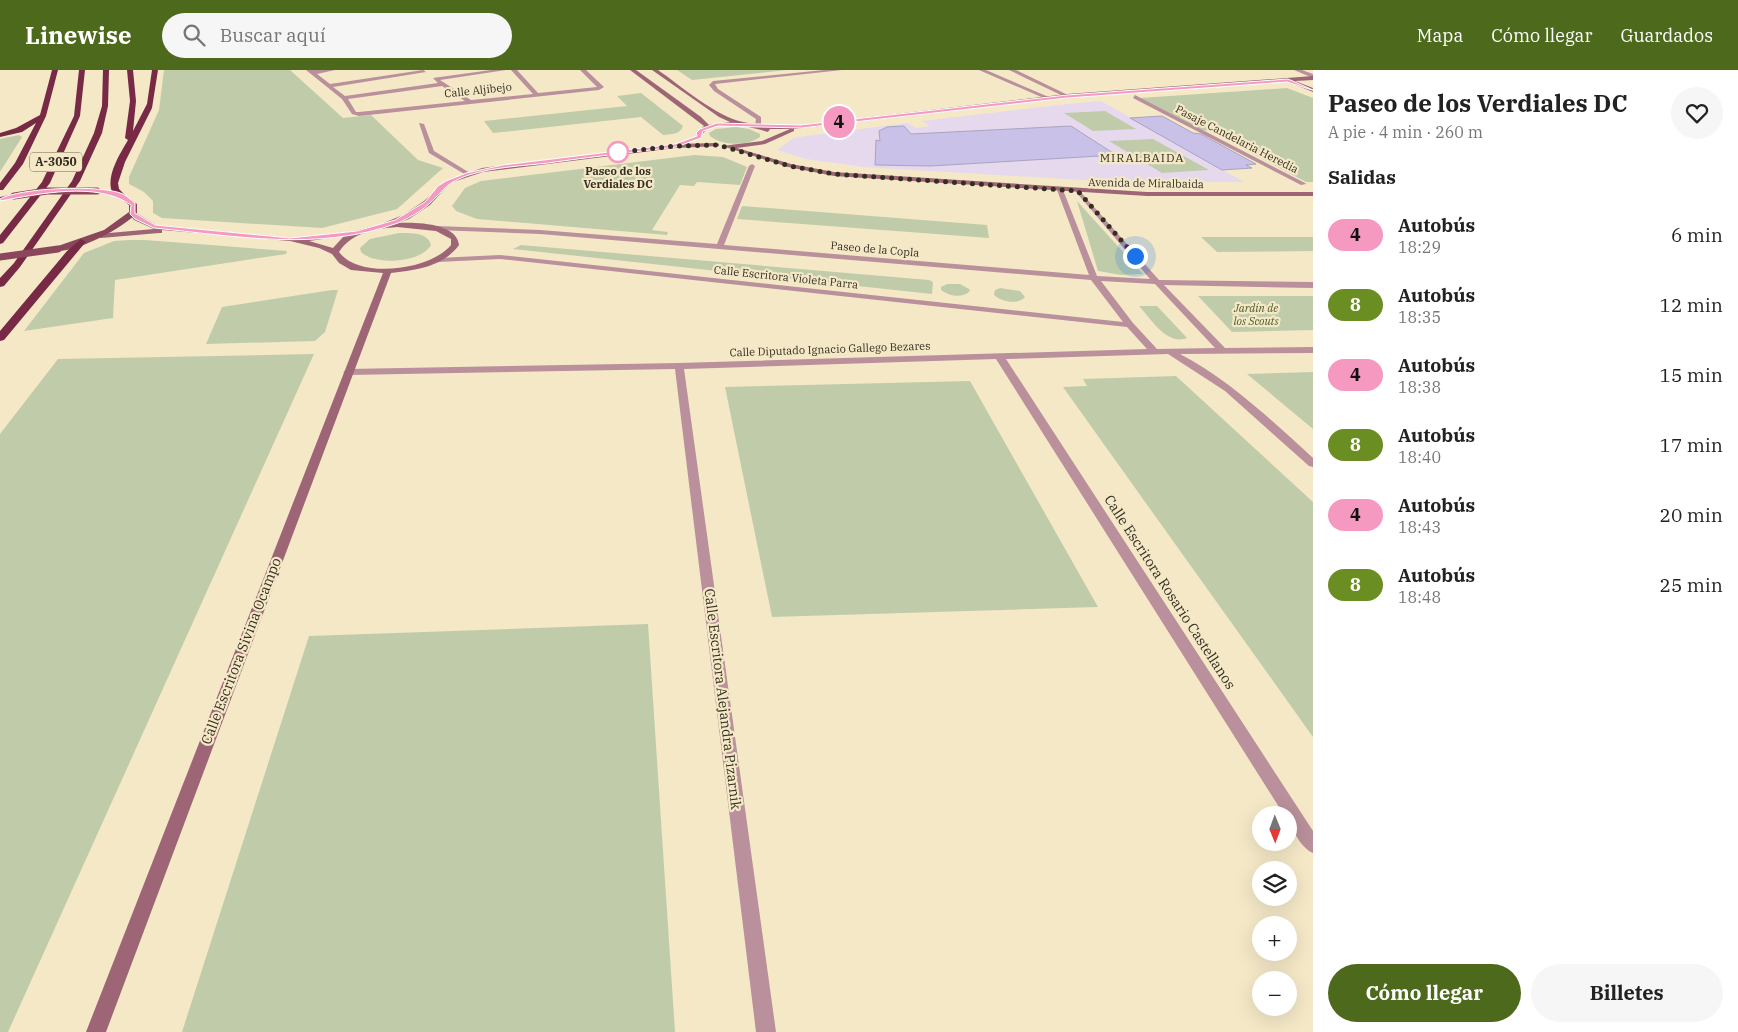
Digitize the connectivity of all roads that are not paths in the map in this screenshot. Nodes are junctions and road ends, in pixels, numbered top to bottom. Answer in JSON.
{"nodes":[{"id":1,"x":55,"y":70,"type":"edge"},
{"id":2,"x":82,"y":70,"type":"edge"},
{"id":3,"x":106,"y":70,"type":"edge"},
{"id":4,"x":130,"y":70,"type":"edge"},
{"id":5,"x":155,"y":70,"type":"edge"},
{"id":6,"x":332,"y":70,"type":"edge"},
{"id":7,"x":503,"y":70,"type":"edge"},
{"id":8,"x":514,"y":70,"type":"edge"},
{"id":9,"x":583,"y":70,"type":"edge"},
{"id":10,"x":633,"y":70,"type":"edge"},
{"id":11,"x":655,"y":70,"type":"edge"},
{"id":12,"x":839,"y":70,"type":"edge"},
{"id":13,"x":982,"y":70,"type":"edge"},
{"id":14,"x":1012,"y":70,"type":"edge"},
{"id":15,"x":1297,"y":70,"type":"edge"},
{"id":16,"x":311,"y":71,"type":"edge"},
{"id":17,"x":422,"y":71,"type":"edge"},
{"id":18,"x":1313,"y":77,"type":"edge"},
{"id":19,"x":435,"y":79,"type":"junction"},
{"id":20,"x":1288,"y":80,"type":"junction"},
{"id":21,"x":442,"y":84,"type":"junction"},
{"id":22,"x":328,"y":86,"type":"junction"},
{"id":23,"x":1313,"y":90,"type":"edge"},
{"id":24,"x":536,"y":94,"type":"junction"},
{"id":25,"x":1067,"y":96,"type":"junction"},
{"id":26,"x":344,"y":98,"type":"junction"},
{"id":27,"x":1048,"y":98,"type":"junction"},
{"id":28,"x":1135,"y":98,"type":"dead end"},
{"id":29,"x":469,"y":101,"type":"junction"},
{"id":30,"x":43,"y":116,"type":"junction"},
{"id":31,"x":421,"y":124,"type":"dead end"},
{"id":32,"x":741,"y":124,"type":"junction"},
{"id":33,"x":708,"y":127,"type":"junction"},
{"id":34,"x":759,"y":127,"type":"junction"},
{"id":35,"x":801,"y":127,"type":"junction"},
{"id":36,"x":0,"y":135,"type":"edge"},
{"id":37,"x":699,"y":137,"type":"junction"},
{"id":38,"x":772,"y":138,"type":"junction"},
{"id":39,"x":763,"y":143,"type":"junction"},
{"id":40,"x":721,"y":145,"type":"junction"},
{"id":41,"x":676,"y":146,"type":"junction"},
{"id":42,"x":128,"y":147,"type":"junction"},
{"id":43,"x":771,"y":161,"type":"junction"},
{"id":44,"x":752,"y":166,"type":"dead end"},
{"id":45,"x":468,"y":174,"type":"junction"},
{"id":46,"x":1303,"y":184,"type":"dead end"},
{"id":47,"x":0,"y":188,"type":"edge"},
{"id":48,"x":1060,"y":190,"type":"junction"},
{"id":49,"x":1078,"y":191,"type":"junction"},
{"id":50,"x":1313,"y":194,"type":"edge"},
{"id":51,"x":121,"y":195,"type":"junction"},
{"id":52,"x":0,"y":199,"type":"edge"},
{"id":53,"x":133,"y":214,"type":"junction"},
{"id":54,"x":431,"y":218,"type":"junction"},
{"id":55,"x":384,"y":226,"type":"junction"},
{"id":56,"x":184,"y":230,"type":"junction"},
{"id":57,"x":358,"y":233,"type":"junction"},
{"id":58,"x":101,"y":236,"type":"junction"},
{"id":59,"x":290,"y":240,"type":"junction"},
{"id":60,"x":0,"y":241,"type":"edge"},
{"id":61,"x":82,"y":242,"type":"junction"},
{"id":62,"x":719,"y":248,"type":"junction"},
{"id":63,"x":335,"y":252,"type":"junction"},
{"id":64,"x":0,"y":257,"type":"edge"},
{"id":65,"x":438,"y":260,"type":"junction"},
{"id":66,"x":388,"y":271,"type":"junction"},
{"id":67,"x":1094,"y":278,"type":"junction"},
{"id":68,"x":1157,"y":282,"type":"junction"},
{"id":69,"x":0,"y":284,"type":"edge"},
{"id":70,"x":1313,"y":285,"type":"edge"},
{"id":71,"x":1130,"y":325,"type":"junction"},
{"id":72,"x":0,"y":338,"type":"edge"},
{"id":73,"x":1313,"y":350,"type":"edge"},
{"id":74,"x":1168,"y":351,"type":"junction"},
{"id":75,"x":1223,"y":351,"type":"junction"},
{"id":76,"x":1155,"y":352,"type":"junction"},
{"id":77,"x":999,"y":356,"type":"junction"},
{"id":78,"x":679,"y":366,"type":"junction"},
{"id":79,"x":348,"y":372,"type":"junction"},
{"id":80,"x":1313,"y":464,"type":"edge"},
{"id":81,"x":1313,"y":846,"type":"edge"},
{"id":82,"x":96,"y":1032,"type":"edge"},
{"id":83,"x":766,"y":1032,"type":"edge"}],
"edges":[{"from":1,"to":30,"type":"highway"},
{"from":2,"to":60,"type":"highway","number":"A-3050"},
{"from":3,"to":69,"type":"highway","number":"A-3050"},
{"from":4,"to":42,"type":"highway"},
{"from":5,"to":42,"type":"highway"},
{"from":6,"to":16,"type":"street"},
{"from":7,"to":19,"type":"street"},
{"from":8,"to":24,"type":"street"},
{"from":9,"to":24,"type":"street","name":"Calle Aljibejo"},
{"from":10,"to":33,"type":"street"},
{"from":11,"to":32,"type":"street"},
{"from":12,"to":34,"type":"street"},
{"from":13,"to":27,"type":"street"},
{"from":14,"to":25,"type":"street"},
{"from":15,"to":18,"type":"street"},
{"from":16,"to":22,"type":"street"},
{"from":17,"to":19,"type":"street"},
{"from":17,"to":22,"type":"street"},
{"from":18,"to":20,"type":"street"},
{"from":19,"to":21,"type":"street"},
{"from":20,"to":23,"type":"street"},
{"from":20,"to":25,"type":"street"},
{"from":21,"to":26,"type":"street"},
{"from":21,"to":29,"type":"street"},
{"from":22,"to":26,"type":"street"},
{"from":24,"to":29,"type":"street","name":"Calle Aljibejo"},
{"from":25,"to":27,"type":"street"},
{"from":26,"to":29,"type":"street","name":"Calle Aljibejo"},
{"from":27,"to":35,"type":"street"},
{"from":28,"to":46,"type":"street","name":"Pasaje Candelaria Heredia"},
{"from":30,"to":36,"type":"highway"},
{"from":30,"to":47,"type":"highway"},
{"from":31,"to":45,"type":"street"},
{"from":32,"to":33,"type":"street"},
{"from":32,"to":34,"type":"street"},
{"from":33,"to":37,"type":"street"},
{"from":34,"to":35,"type":"street"},
{"from":34,"to":38,"type":"street"},
{"from":35,"to":38,"type":"street"},
{"from":37,"to":40,"type":"street"},
{"from":37,"to":41,"type":"street"},
{"from":38,"to":39,"type":"street"},
{"from":39,"to":40,"type":"street"},
{"from":39,"to":43,"type":"street"},
{"from":40,"to":41,"type":"street"},
{"from":40,"to":43,"type":"street","name":"Avenida de Miralbaida"},
{"from":41,"to":45,"type":"street"},
{"from":42,"to":51,"type":"highway"},
{"from":43,"to":48,"type":"street","name":"Avenida de Miralbaida"},
{"from":44,"to":62,"type":"street"},
{"from":45,"to":54,"type":"street"},
{"from":48,"to":49,"type":"street","name":"Avenida de Miralbaida"},
{"from":48,"to":67,"type":"street"},
{"from":49,"to":50,"type":"street","name":"Avenida de Miralbaida"},
{"from":49,"to":68,"type":"street"},
{"from":51,"to":52,"type":"main road","bridge":true},
{"from":51,"to":53,"type":"main road"},
{"from":53,"to":56,"type":"street"},
{"from":53,"to":58,"type":"main road"},
{"from":54,"to":55,"type":"street"},
{"from":54,"to":55,"type":"street"},
{"from":54,"to":62,"type":"street","name":"Paseo de la Copla"},
{"from":54,"to":65,"type":"street"},
{"from":55,"to":57,"type":"street"},
{"from":56,"to":58,"type":"street"},
{"from":56,"to":59,"type":"street"},
{"from":57,"to":59,"type":"street"},
{"from":57,"to":63,"type":"street"},
{"from":58,"to":61,"type":"main road"},
{"from":59,"to":63,"type":"street"},
{"from":61,"to":64,"type":"main road","bridge":true},
{"from":61,"to":72,"type":"highway"},
{"from":62,"to":67,"type":"street","name":"Paseo de la Copla"},
{"from":63,"to":66,"type":"street"},
{"from":65,"to":66,"type":"street"},
{"from":65,"to":71,"type":"street","name":"Calle Escritora Violeta Parra"},
{"from":66,"to":79,"type":"street","name":"Calle Escritora Sivina Ocampo"},
{"from":67,"to":68,"type":"street","name":"Paseo de la Copla"},
{"from":67,"to":71,"type":"street"},
{"from":68,"to":70,"type":"street","name":"Paseo de la Copla"},
{"from":68,"to":75,"type":"street"},
{"from":71,"to":76,"type":"street"},
{"from":73,"to":75,"type":"street","name":"Calle Diputado Ignacio Gallego Bezares"},
{"from":74,"to":75,"type":"street","name":"Calle Diputado Ignacio Gallego Bezares"},
{"from":74,"to":76,"type":"street","name":"Calle Diputado Ignacio Gallego Bezares"},
{"from":74,"to":80,"type":"street"},
{"from":76,"to":77,"type":"street","name":"Calle Diputado Ignacio Gallego Bezares"},
{"from":77,"to":78,"type":"street","name":"Calle Diputado Ignacio Gallego Bezares"},
{"from":77,"to":81,"type":"street","name":"Calle Escritora Rosario Castellanos"},
{"from":78,"to":79,"type":"street","name":"Calle Diputado Ignacio Gallego Bezares"},
{"from":78,"to":83,"type":"street","name":"Calle Escritora Alejandra Pizarnik"},
{"from":79,"to":82,"type":"street","name":"Calle Escritora Sivina Ocampo"}]}
